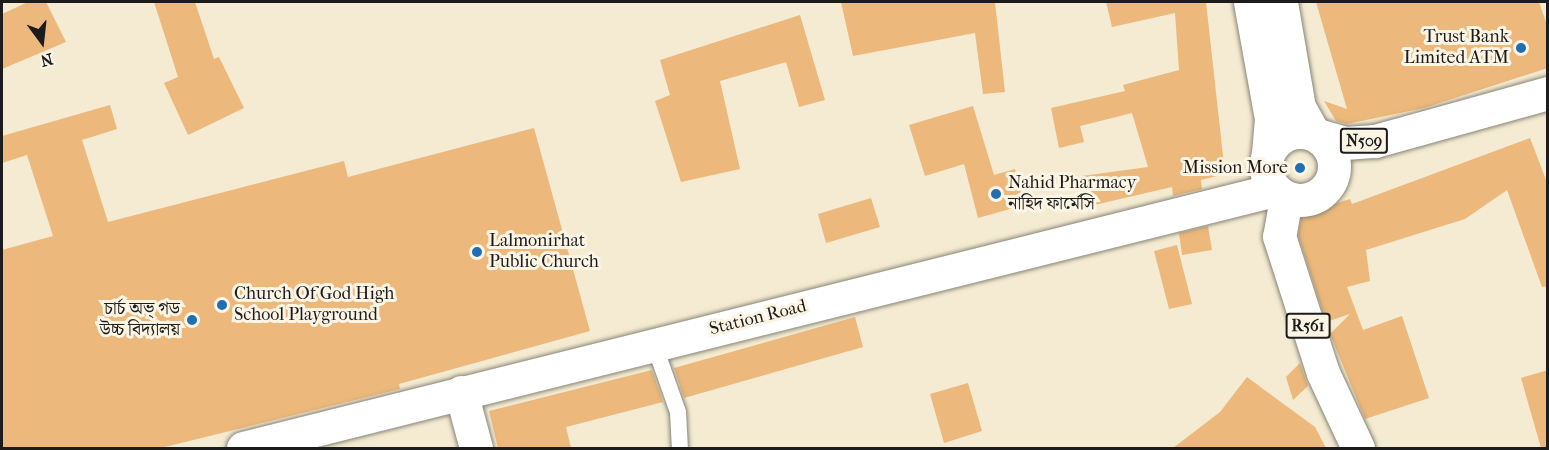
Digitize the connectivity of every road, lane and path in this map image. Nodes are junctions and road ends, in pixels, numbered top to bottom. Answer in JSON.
{"nodes":[{"id":1,"x":1250,"y":2,"type":"edge"},
{"id":2,"x":1281,"y":2,"type":"edge"},
{"id":3,"x":1548,"y":93,"type":"edge"},
{"id":4,"x":1548,"y":106,"type":"edge"},
{"id":5,"x":1314,"y":134,"type":"junction"},
{"id":6,"x":1268,"y":152,"type":"junction"},
{"id":7,"x":1334,"y":167,"type":"junction"},
{"id":8,"x":1280,"y":194,"type":"junction"},
{"id":9,"x":654,"y":344,"type":"junction"},
{"id":10,"x":461,"y":392,"type":"junction"},
{"id":11,"x":243,"y":448,"type":"edge"},
{"id":12,"x":476,"y":448,"type":"edge"},
{"id":13,"x":680,"y":448,"type":"edge"},
{"id":14,"x":1358,"y":448,"type":"edge"}],
"edges":[{"from":1,"to":6,"type":"main road"},
{"from":2,"to":5,"type":"main road","number":"N509"},
{"from":3,"to":5,"type":"main road","number":"N509"},
{"from":4,"to":7,"type":"main road","number":"N509"},
{"from":5,"to":6,"type":"main road","number":"N509"},
{"from":5,"to":7,"type":"main road","number":"N509"},
{"from":6,"to":8,"type":"main road"},
{"from":7,"to":8,"type":"main road","number":"N509"},
{"from":8,"to":9,"type":"main road","name":"Station Road"},
{"from":8,"to":14,"type":"main road","number":"R561"},
{"from":9,"to":10,"type":"main road","name":"Station Road"},
{"from":9,"to":13,"type":"lane"},
{"from":10,"to":11,"type":"main road","name":"Station Road"},
{"from":10,"to":12,"type":"main road"}]}
